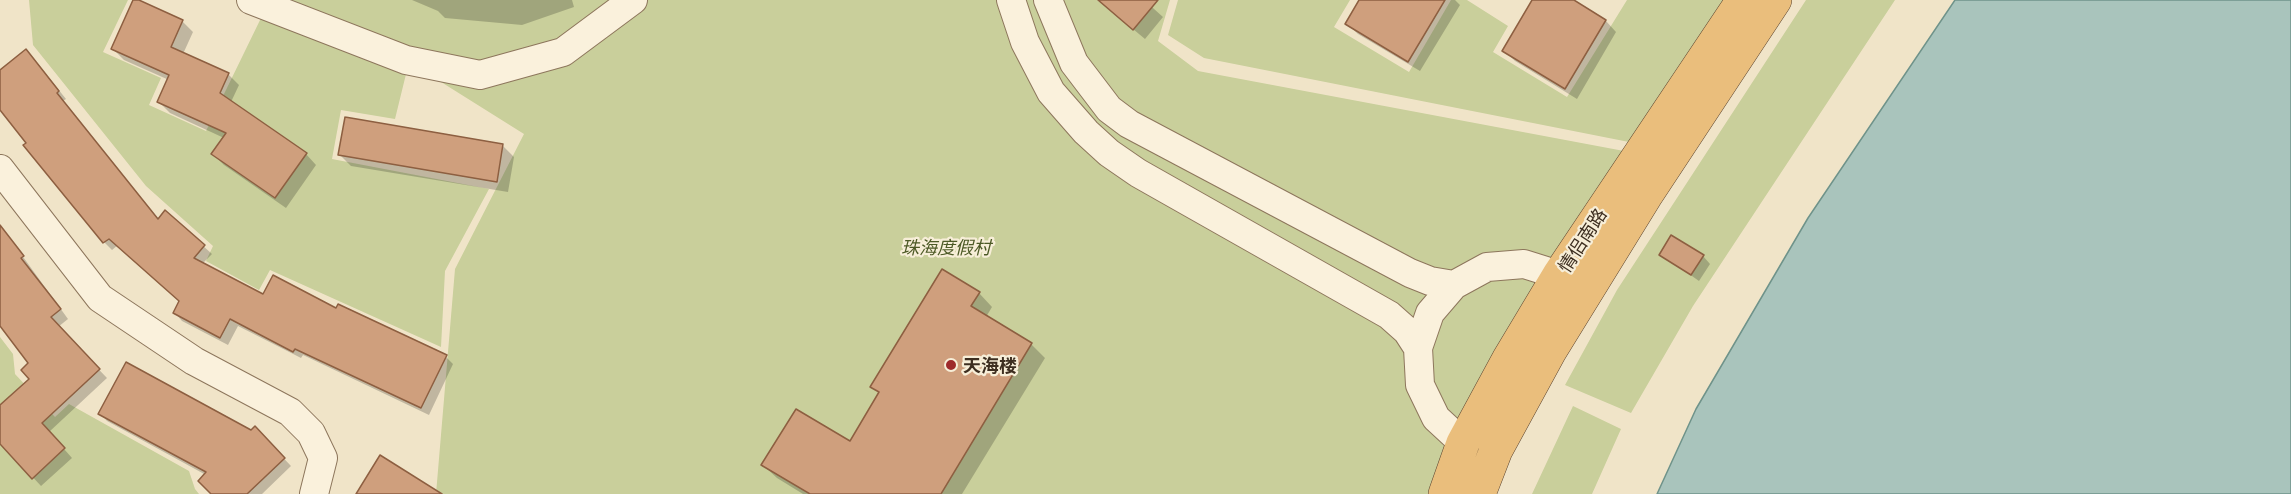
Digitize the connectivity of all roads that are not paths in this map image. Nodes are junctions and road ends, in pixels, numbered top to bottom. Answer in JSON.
{"nodes":[{"id":1,"x":251,"y":0,"type":"edge"},
{"id":2,"x":633,"y":0,"type":"edge"},
{"id":3,"x":1011,"y":0,"type":"edge"},
{"id":4,"x":1048,"y":0,"type":"edge"},
{"id":5,"x":1743,"y":0,"type":"edge"},
{"id":6,"x":1775,"y":0,"type":"edge"},
{"id":7,"x":0,"y":169,"type":"edge"},
{"id":8,"x":1559,"y":275,"type":"junction"},
{"id":9,"x":1454,"y":285,"type":"junction"},
{"id":10,"x":1418,"y":348,"type":"junction"},
{"id":11,"x":1463,"y":443,"type":"junction"},
{"id":12,"x":314,"y":494,"type":"edge"},
{"id":13,"x":1445,"y":494,"type":"edge"},
{"id":14,"x":1479,"y":494,"type":"edge"}],
"edges":[{"from":1,"to":2,"type":"street"},
{"from":3,"to":10,"type":"street"},
{"from":4,"to":9,"type":"street"},
{"from":5,"to":8,"type":"highway","name":"情侣南路"},
{"from":6,"to":14,"type":"highway","name":"情侣南路"},
{"from":7,"to":12,"type":"street"},
{"from":8,"to":9,"type":"street"},
{"from":8,"to":11,"type":"highway","name":"情侣南路"},
{"from":9,"to":10,"type":"street"},
{"from":10,"to":11,"type":"street"},
{"from":11,"to":13,"type":"highway","name":"情侣南路"}]}
